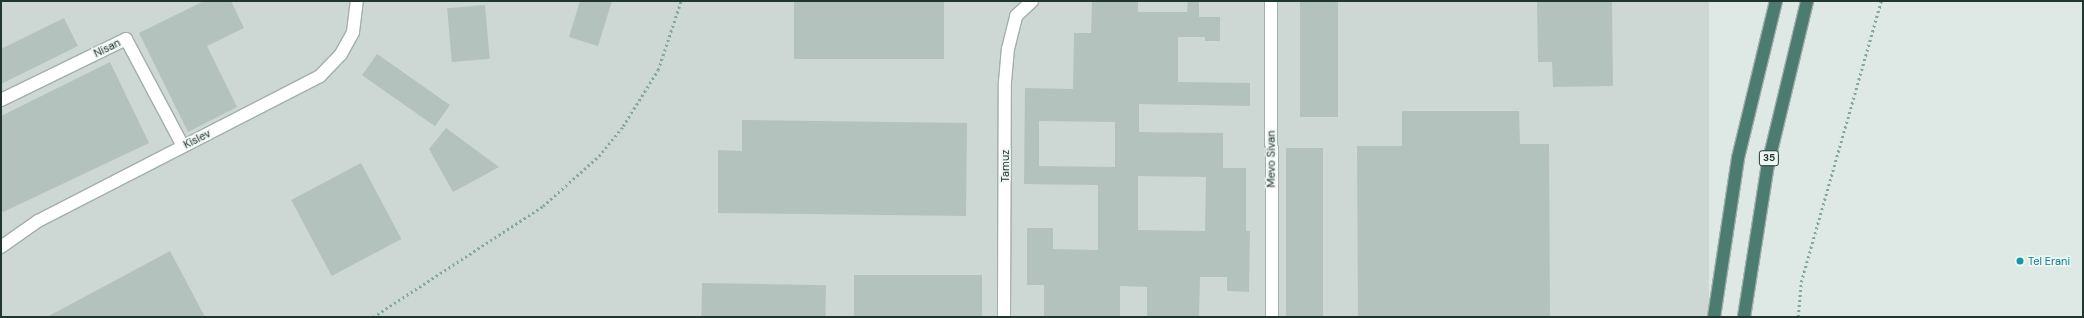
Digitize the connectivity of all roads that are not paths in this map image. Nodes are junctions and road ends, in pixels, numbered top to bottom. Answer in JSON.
{"nodes":[{"id":1,"x":357,"y":1,"type":"edge"},
{"id":2,"x":1032,"y":1,"type":"edge"},
{"id":3,"x":1271,"y":1,"type":"edge"},
{"id":4,"x":1776,"y":1,"type":"edge"},
{"id":5,"x":1807,"y":1,"type":"edge"},
{"id":6,"x":1,"y":100,"type":"edge"},
{"id":7,"x":183,"y":146,"type":"junction"},
{"id":8,"x":1,"y":247,"type":"edge"},
{"id":9,"x":1004,"y":317,"type":"edge"},
{"id":10,"x":1272,"y":317,"type":"edge"},
{"id":11,"x":1714,"y":317,"type":"edge"},
{"id":12,"x":1744,"y":317,"type":"edge"}],
"edges":[{"from":1,"to":7,"type":"street","name":"Kislev"},
{"from":2,"to":9,"type":"street","name":"Tamuz"},
{"from":3,"to":10,"type":"street","name":"Mevo Sivan"},
{"from":4,"to":11,"type":"highway"},
{"from":5,"to":12,"type":"highway","number":"35"},
{"from":6,"to":7,"type":"street","name":"Nisan"},
{"from":7,"to":8,"type":"street","name":"Kislev"}]}
